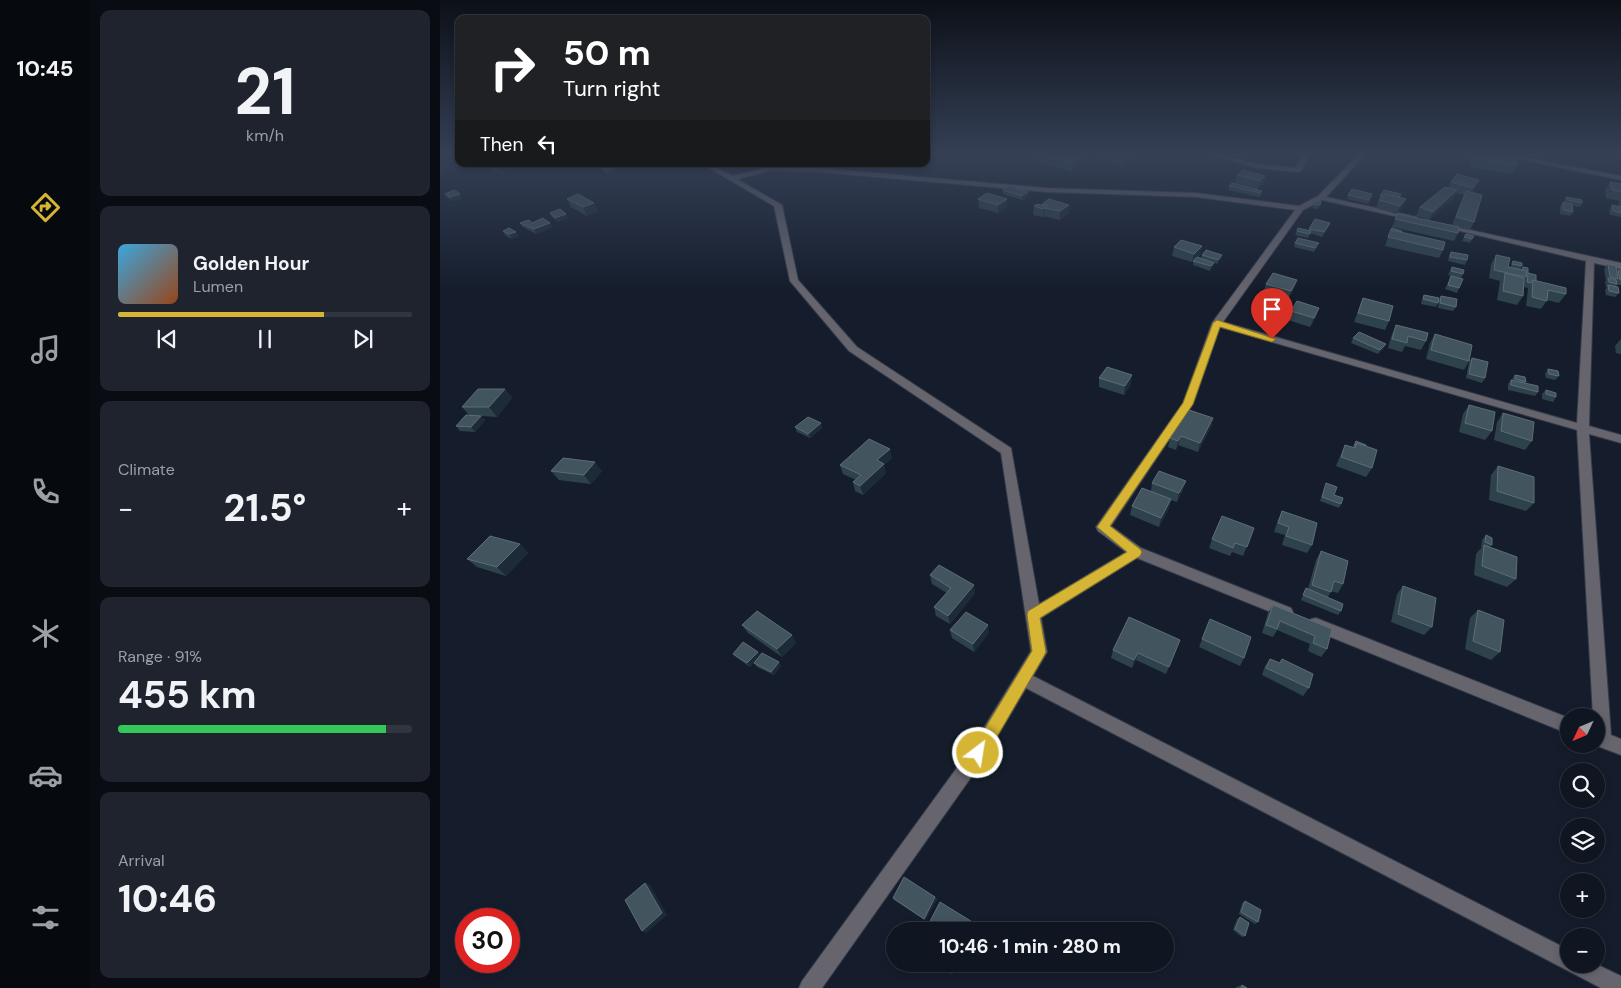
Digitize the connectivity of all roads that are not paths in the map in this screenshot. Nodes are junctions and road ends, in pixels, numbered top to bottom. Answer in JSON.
{"nodes":[{"id":1,"x":768,"y":199,"type":"edge"},
{"id":2,"x":1229,"y":199,"type":"edge"},
{"id":3,"x":1319,"y":199,"type":"edge"},
{"id":4,"x":1326,"y":199,"type":"edge"},
{"id":5,"x":1300,"y":208,"type":"junction"},
{"id":6,"x":1426,"y":222,"type":"edge"},
{"id":7,"x":1436,"y":224,"type":"edge"},
{"id":8,"x":1590,"y":259,"type":"junction"},
{"id":9,"x":1621,"y":266,"type":"edge"},
{"id":10,"x":1217,"y":323,"type":"junction"},
{"id":11,"x":1583,"y":429,"type":"junction"},
{"id":12,"x":1621,"y":440,"type":"edge"},
{"id":13,"x":1136,"y":552,"type":"junction"},
{"id":14,"x":1033,"y":615,"type":"junction"},
{"id":15,"x":1023,"y":679,"type":"junction"},
{"id":16,"x":1598,"y":708,"type":"edge"},
{"id":17,"x":1560,"y":722,"type":"edge"},
{"id":18,"x":1605,"y":741,"type":"edge"},
{"id":19,"x":1621,"y":747,"type":"edge"},
{"id":20,"x":1560,"y":956,"type":"edge"},
{"id":21,"x":1593,"y":973,"type":"edge"},
{"id":22,"x":1621,"y":987,"type":"edge"},
{"id":23,"x":809,"y":988,"type":"edge"}],
"edges":[{"from":1,"to":14,"type":"street"},
{"from":2,"to":5,"type":"street"},
{"from":3,"to":5,"type":"street"},
{"from":4,"to":6,"type":"street"},
{"from":5,"to":10,"type":"street"},
{"from":7,"to":8,"type":"street"},
{"from":8,"to":9,"type":"street"},
{"from":8,"to":11,"type":"street"},
{"from":10,"to":11,"type":"street"},
{"from":10,"to":13,"type":"street"},
{"from":11,"to":12,"type":"street"},
{"from":11,"to":16,"type":"street"},
{"from":13,"to":14,"type":"street"},
{"from":13,"to":17,"type":"street"},
{"from":14,"to":15,"type":"street"},
{"from":15,"to":20,"type":"street"},
{"from":15,"to":23,"type":"street"},
{"from":18,"to":19,"type":"street"},
{"from":21,"to":22,"type":"street"}]}
